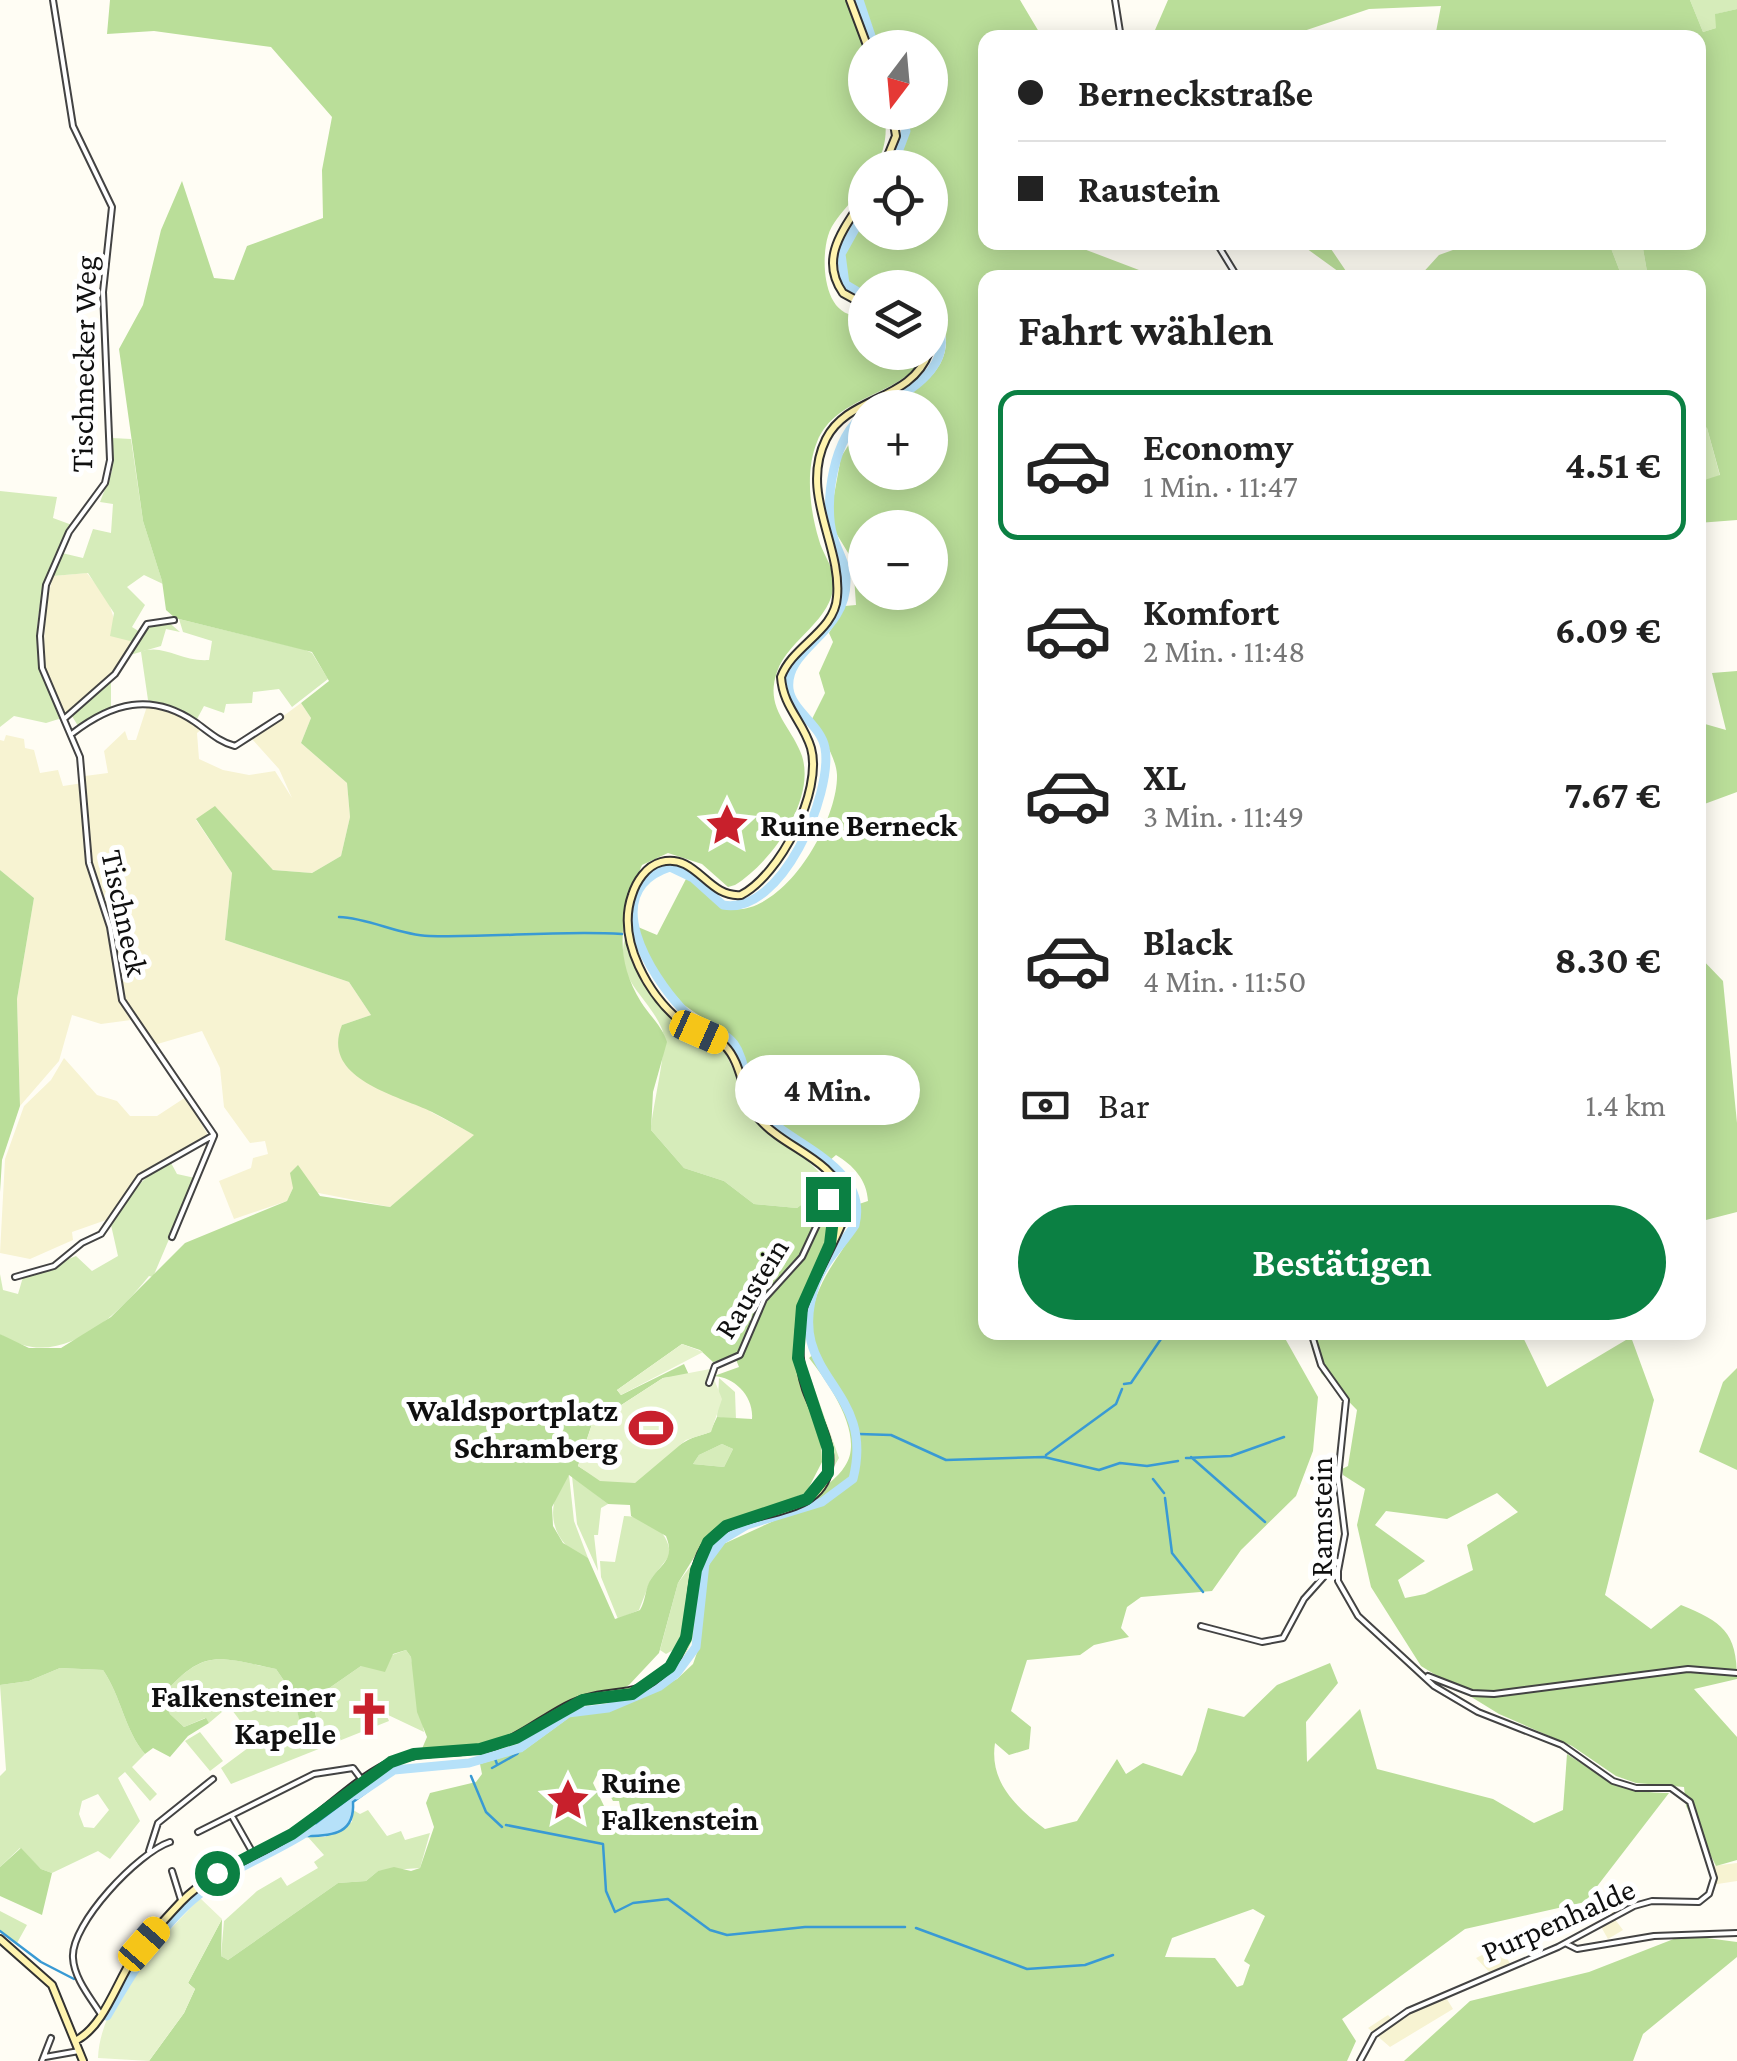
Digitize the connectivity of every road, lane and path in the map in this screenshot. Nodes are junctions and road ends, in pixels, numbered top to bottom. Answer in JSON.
{"nodes":[{"id":1,"x":53,"y":0,"type":"edge"},
{"id":2,"x":850,"y":0,"type":"edge"},
{"id":3,"x":1115,"y":0,"type":"edge"},
{"id":4,"x":861,"y":30,"type":"edge"},
{"id":5,"x":1120,"y":30,"type":"edge"},
{"id":6,"x":848,"y":224,"type":"edge"},
{"id":7,"x":848,"y":296,"type":"edge"},
{"id":8,"x":919,"y":370,"type":"edge"},
{"id":9,"x":174,"y":620,"type":"dead end"},
{"id":10,"x":280,"y":717,"type":"dead end"},
{"id":11,"x":65,"y":718,"type":"junction"},
{"id":12,"x":73,"y":733,"type":"junction"},
{"id":13,"x":214,"y":1134,"type":"junction"},
{"id":14,"x":172,"y":1238,"type":"dead end"},
{"id":15,"x":830,"y":1244,"type":"junction"},
{"id":16,"x":15,"y":1277,"type":"dead end"},
{"id":17,"x":1314,"y":1340,"type":"edge"},
{"id":18,"x":709,"y":1383,"type":"dead end"},
{"id":19,"x":1338,"y":1561,"type":"junction"},
{"id":20,"x":1324,"y":1575,"type":"junction"},
{"id":21,"x":1338,"y":1581,"type":"junction"},
{"id":22,"x":1201,"y":1626,"type":"dead end"},
{"id":23,"x":1737,"y":1672,"type":"edge"},
{"id":24,"x":1428,"y":1676,"type":"junction"},
{"id":25,"x":1535,"y":1731,"type":"joint"},
{"id":26,"x":214,"y":1779,"type":"dead end"},
{"id":27,"x":362,"y":1780,"type":"junction"},
{"id":28,"x":232,"y":1818,"type":"junction"},
{"id":29,"x":198,"y":1832,"type":"dead end"},
{"id":30,"x":170,"y":1842,"type":"dead end"},
{"id":31,"x":150,"y":1851,"type":"junction"},
{"id":32,"x":254,"y":1855,"type":"junction"},
{"id":33,"x":172,"y":1871,"type":"dead end"},
{"id":34,"x":182,"y":1901,"type":"junction"},
{"id":35,"x":1737,"y":1932,"type":"edge"},
{"id":36,"x":0,"y":1939,"type":"edge"},
{"id":37,"x":1567,"y":1943,"type":"junction"},
{"id":38,"x":100,"y":2013,"type":"junction"},
{"id":39,"x":51,"y":2038,"type":"dead end"},
{"id":40,"x":77,"y":2040,"type":"junction"},
{"id":41,"x":80,"y":2050,"type":"junction"},
{"id":42,"x":44,"y":2059,"type":"edge"},
{"id":43,"x":83,"y":2061,"type":"edge"},
{"id":44,"x":1360,"y":2061,"type":"edge"}],
"edges":[{"from":1,"to":11,"type":"street","name":"Tischnecker Weg"},
{"from":2,"to":4,"type":"main road"},
{"from":3,"to":5,"type":"street"},
{"from":6,"to":7,"type":"main road"},
{"from":8,"to":15,"type":"main road"},
{"from":9,"to":11,"type":"street"},
{"from":10,"to":12,"type":"street"},
{"from":11,"to":12,"type":"street","name":"Tischneck"},
{"from":12,"to":13,"type":"street","name":"Tischneck"},
{"from":13,"to":14,"type":"street"},
{"from":13,"to":16,"type":"street"},
{"from":15,"to":18,"type":"street","name":"Raustein"},
{"from":15,"to":27,"type":"main road"},
{"from":17,"to":19,"type":"street","name":"Ramstein"},
{"from":19,"to":20,"type":"street"},
{"from":19,"to":21,"type":"street","name":"Ramstein"},
{"from":20,"to":21,"type":"street"},
{"from":20,"to":22,"type":"street"},
{"from":21,"to":24,"type":"street","name":"Ramstein"},
{"from":23,"to":24,"type":"street"},
{"from":24,"to":25,"type":"street","name":"Ramstein"},
{"from":25,"to":37,"type":"street","name":"Purpenhalde"},
{"from":26,"to":31,"type":"street"},
{"from":27,"to":28,"type":"street"},
{"from":27,"to":32,"type":"main road"},
{"from":28,"to":29,"type":"street"},
{"from":28,"to":32,"type":"street"},
{"from":30,"to":31,"type":"street"},
{"from":31,"to":38,"type":"street"},
{"from":32,"to":34,"type":"main road"},
{"from":33,"to":34,"type":"street"},
{"from":34,"to":38,"type":"main road"},
{"from":35,"to":37,"type":"street"},
{"from":36,"to":40,"type":"main road"},
{"from":37,"to":44,"type":"street","name":"Purpenhalde"},
{"from":38,"to":40,"type":"main road"},
{"from":39,"to":42,"type":"street"},
{"from":40,"to":41,"type":"main road"},
{"from":41,"to":42,"type":"street"},
{"from":41,"to":43,"type":"main road"}]}
